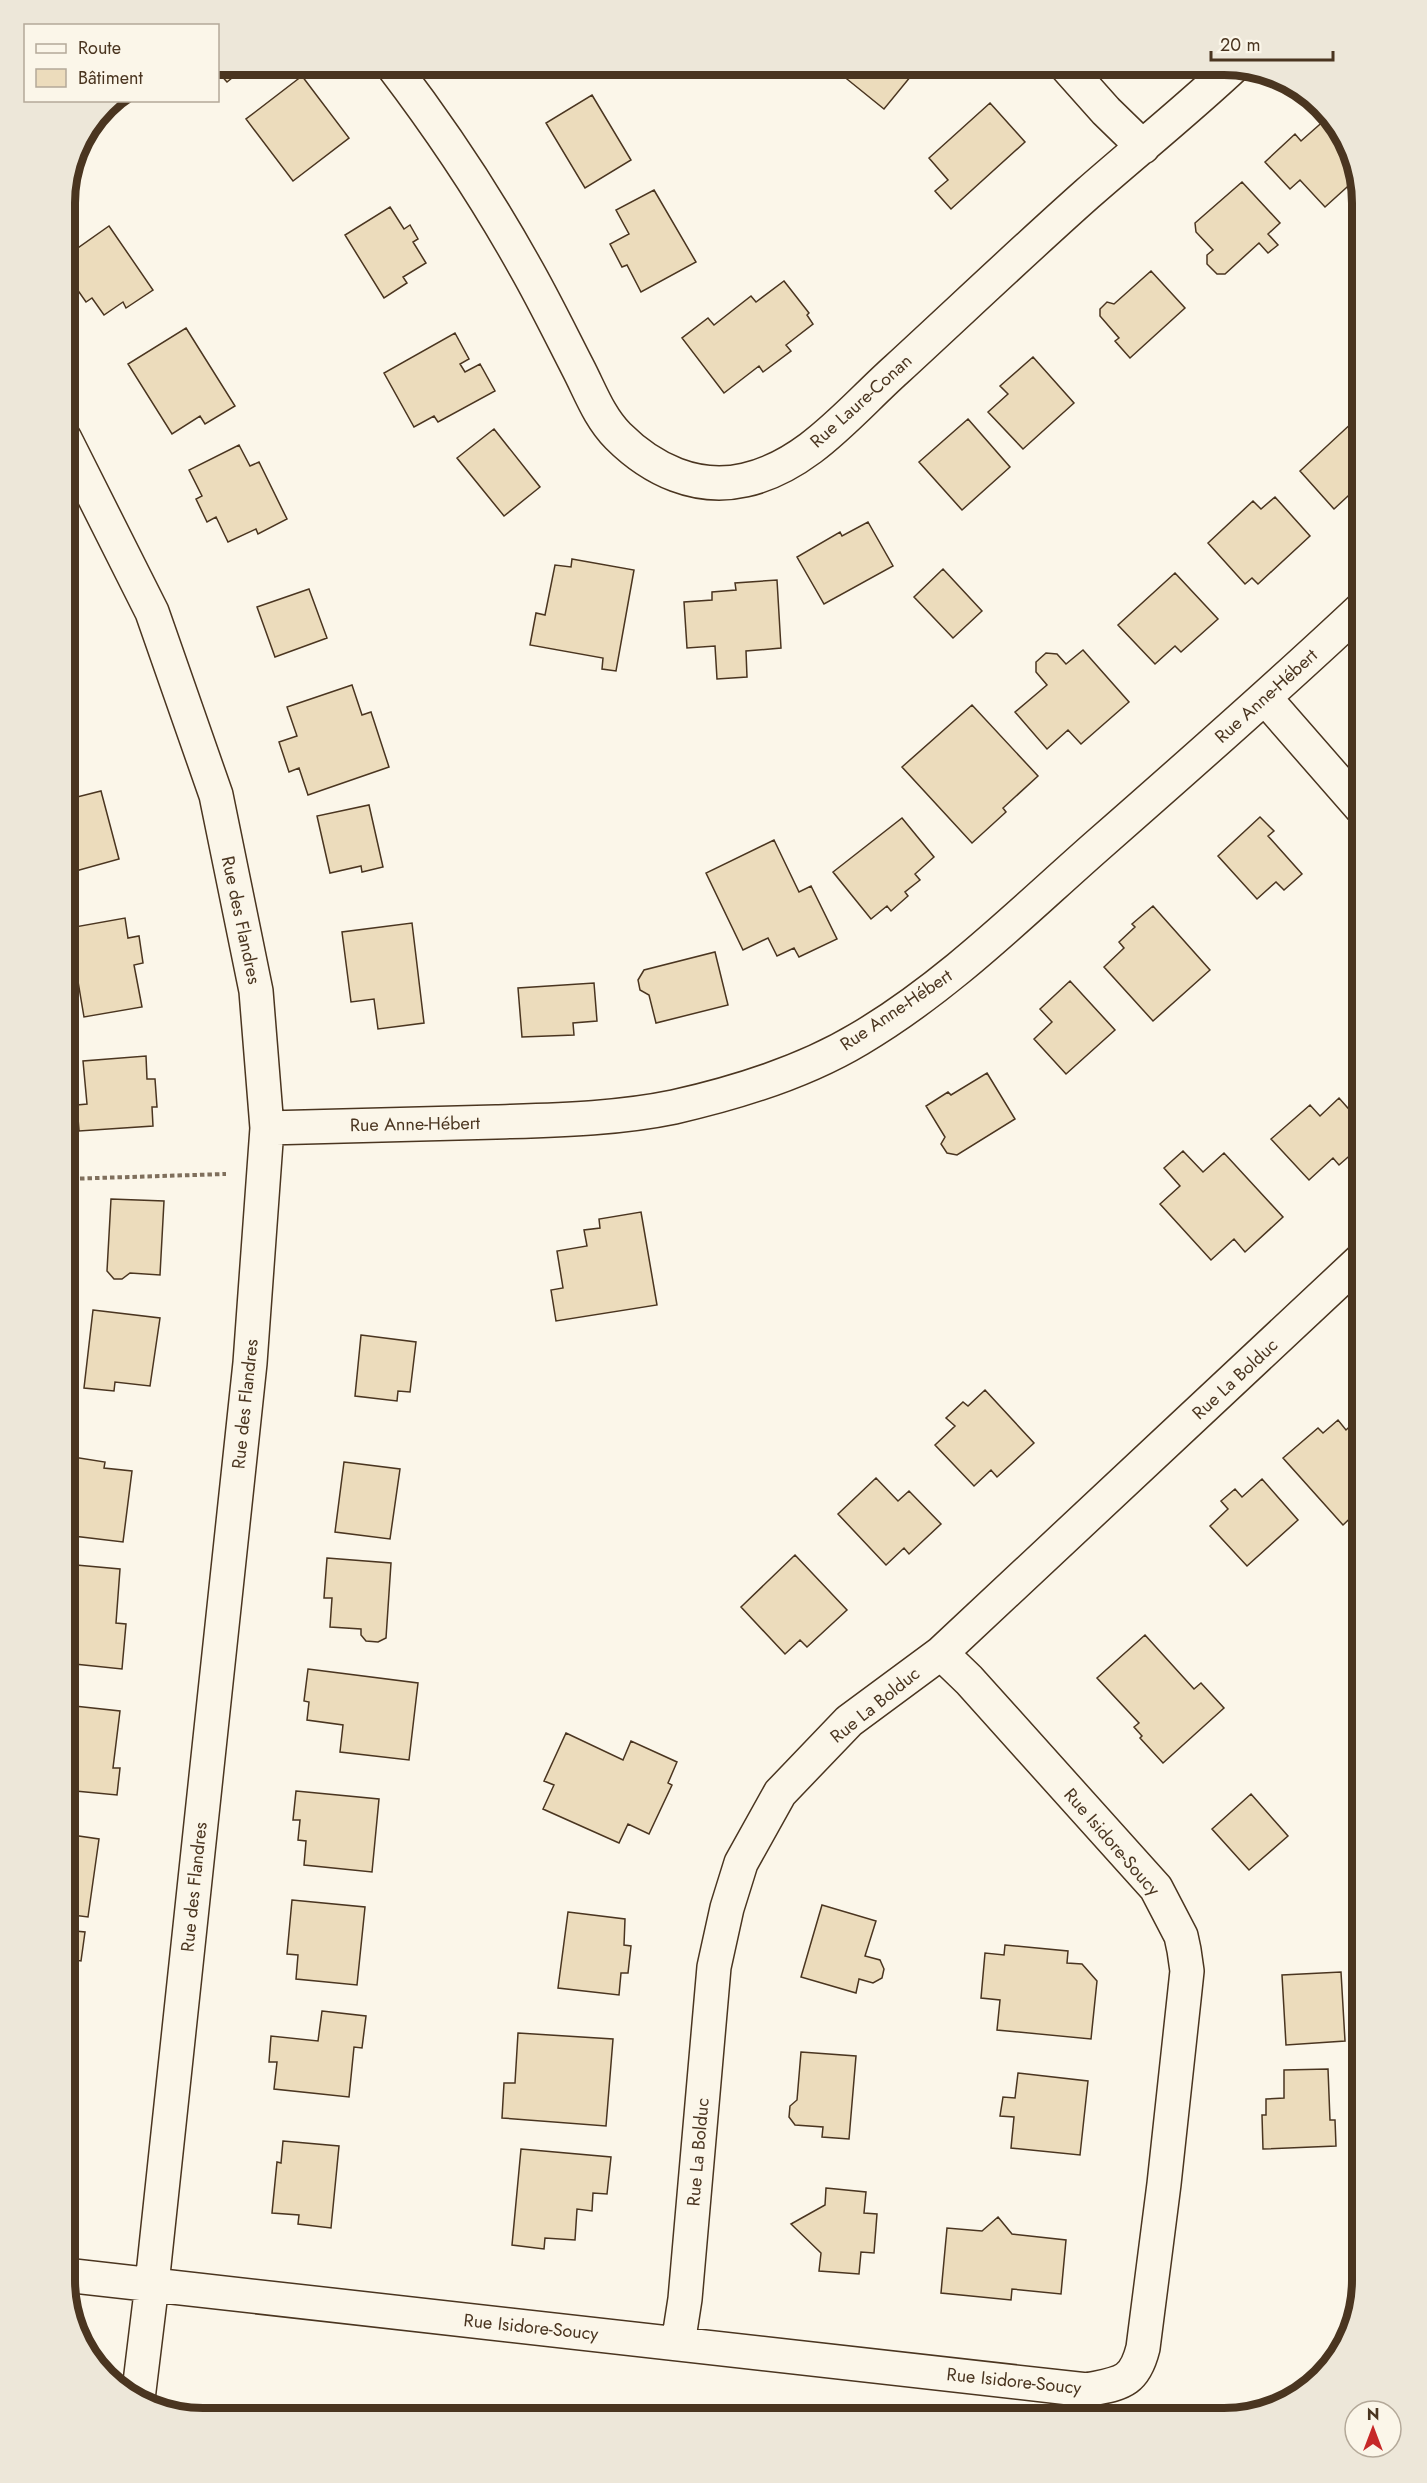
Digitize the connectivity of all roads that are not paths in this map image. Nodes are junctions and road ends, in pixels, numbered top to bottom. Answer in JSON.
{"nodes":[{"id":1,"x":400,"y":75,"type":"edge"},
{"id":2,"x":1074,"y":75,"type":"edge"},
{"id":3,"x":1224,"y":75,"type":"edge"},
{"id":4,"x":1143,"y":147,"type":"junction"},
{"id":5,"x":75,"y":459,"type":"edge"},
{"id":6,"x":1352,"y":617,"type":"edge"},
{"id":7,"x":1266,"y":699,"type":"junction"},
{"id":8,"x":1352,"y":798,"type":"edge"},
{"id":9,"x":267,"y":1128,"type":"junction"},
{"id":10,"x":1352,"y":1269,"type":"edge"},
{"id":11,"x":941,"y":1653,"type":"junction"},
{"id":12,"x":75,"y":2276,"type":"edge"},
{"id":13,"x":152,"y":2284,"type":"junction"},
{"id":14,"x":678,"y":2344,"type":"junction"},
{"id":15,"x":139,"y":2391,"type":"edge"}],
"edges":[{"from":1,"to":4,"type":"street","name":"Rue Laure-Conan"},
{"from":2,"to":4,"type":"street"},
{"from":3,"to":4,"type":"street","name":"Rue Laure-Conan"},
{"from":5,"to":9,"type":"street","name":"Rue des Flandres"},
{"from":6,"to":7,"type":"street","name":"Rue Anne-Hébert"},
{"from":7,"to":8,"type":"street"},
{"from":7,"to":9,"type":"street","name":"Rue Anne-Hébert"},
{"from":9,"to":13,"type":"street","name":"Rue des Flandres"},
{"from":10,"to":11,"type":"street","name":"Rue La Bolduc"},
{"from":11,"to":14,"type":"street","name":"Rue La Bolduc"},
{"from":11,"to":14,"type":"street","name":"Rue Isidore-Soucy"},
{"from":12,"to":13,"type":"street","name":"Rue Isidore-Soucy"},
{"from":13,"to":14,"type":"street","name":"Rue Isidore-Soucy"},
{"from":13,"to":15,"type":"street","name":"Rue des Flandres"}]}
